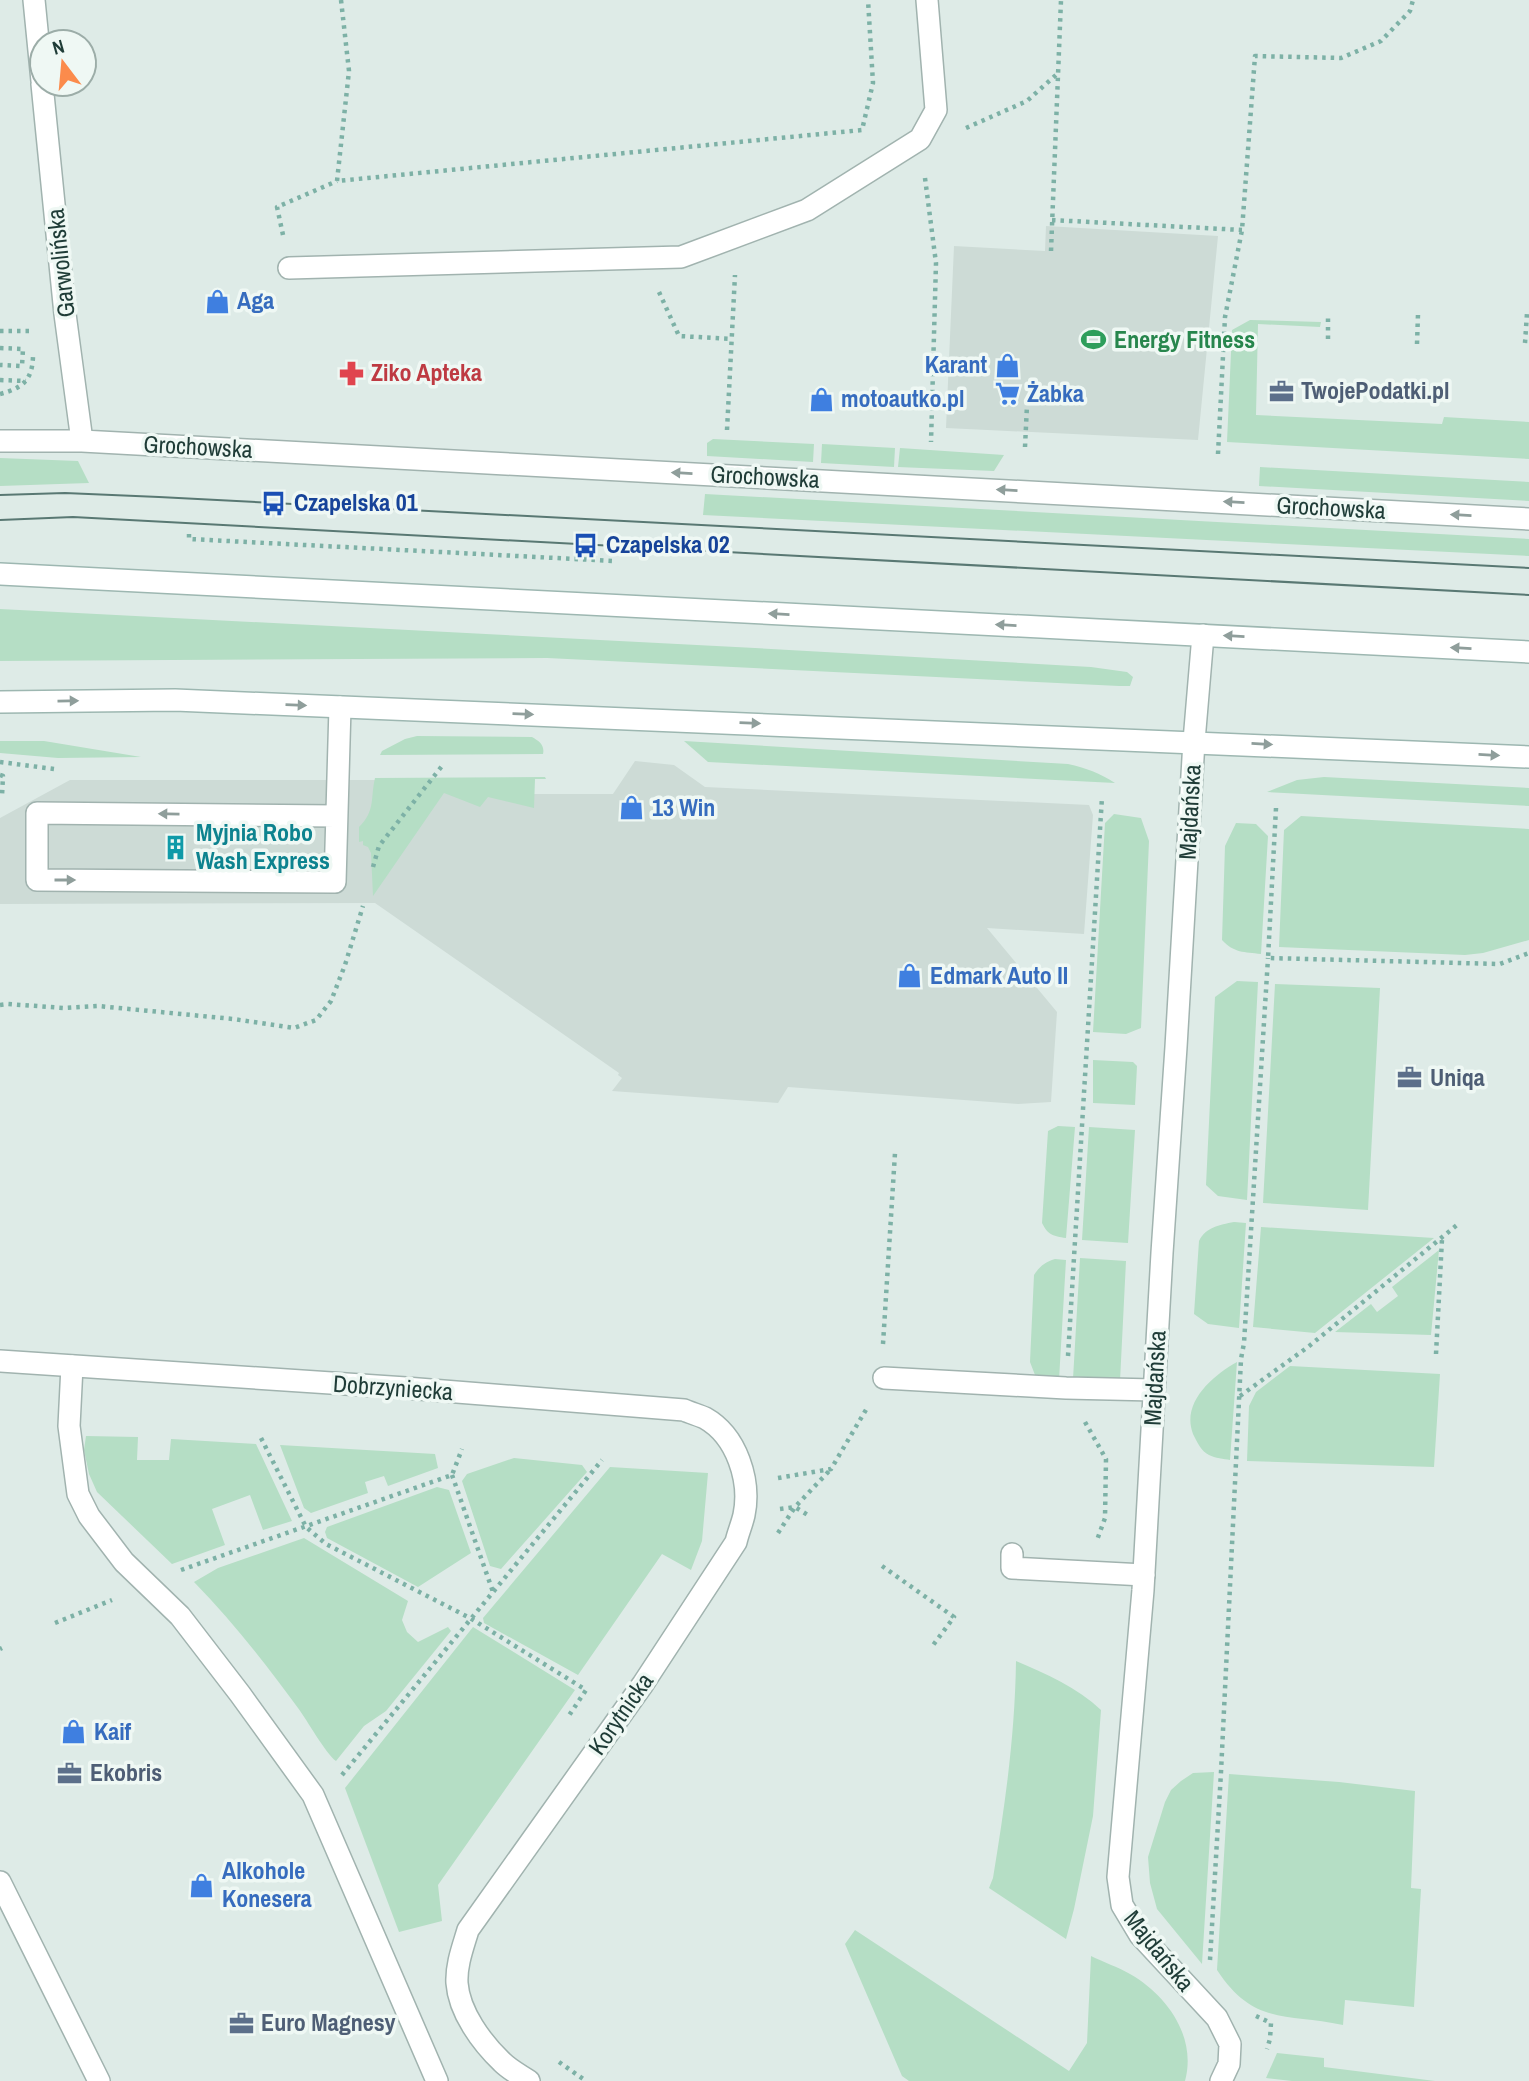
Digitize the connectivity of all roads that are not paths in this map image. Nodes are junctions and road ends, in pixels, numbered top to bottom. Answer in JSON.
{"nodes":[{"id":1,"x":34,"y":0,"type":"edge"},
{"id":2,"x":927,"y":0,"type":"edge"},
{"id":3,"x":37,"y":28,"type":"edge"},
{"id":4,"x":44,"y":98,"type":"edge"},
{"id":5,"x":289,"y":268,"type":"dead end"},
{"id":6,"x":0,"y":441,"type":"edge"},
{"id":7,"x":82,"y":441,"type":"junction"},
{"id":8,"x":1529,"y":519,"type":"edge"},
{"id":9,"x":0,"y":574,"type":"edge"},
{"id":10,"x":1203,"y":635,"type":"junction"},
{"id":11,"x":1529,"y":652,"type":"edge"},
{"id":12,"x":0,"y":702,"type":"edge"},
{"id":13,"x":340,"y":707,"type":"junction"},
{"id":14,"x":1194,"y":741,"type":"junction"},
{"id":15,"x":1529,"y":757,"type":"edge"},
{"id":16,"x":335,"y":816,"type":"junction"},
{"id":17,"x":0,"y":1361,"type":"edge"},
{"id":18,"x":72,"y":1366,"type":"junction"},
{"id":19,"x":884,"y":1378,"type":"road end"},
{"id":20,"x":1154,"y":1390,"type":"junction"},
{"id":21,"x":747,"y":1484,"type":"joint"},
{"id":22,"x":1012,"y":1554,"type":"dead end"},
{"id":23,"x":1144,"y":1575,"type":"junction"},
{"id":24,"x":0,"y":1882,"type":"edge"},
{"id":25,"x":99,"y":2081,"type":"edge"},
{"id":26,"x":437,"y":2081,"type":"edge"},
{"id":27,"x":529,"y":2081,"type":"edge"},
{"id":28,"x":1221,"y":2081,"type":"edge"}],
"edges":[{"from":1,"to":3,"type":"street","name":"Garwolińska"},
{"from":2,"to":5,"type":"street"},
{"from":4,"to":7,"type":"street","name":"Garwolińska"},
{"from":6,"to":7,"type":"street","name":"Grochowska"},
{"from":8,"to":7,"type":"street","name":"Grochowska","one_way":true},
{"from":10,"to":9,"type":"street","one_way":true},
{"from":11,"to":10,"type":"street","one_way":true},
{"from":10,"to":14,"type":"street","name":"Majdańska"},
{"from":12,"to":13,"type":"street","one_way":true},
{"from":13,"to":14,"type":"street","one_way":true},
{"from":13,"to":16,"type":"street"},
{"from":14,"to":15,"type":"street","one_way":true},
{"from":14,"to":20,"type":"street","name":"Majdańska"},
{"from":16,"to":16,"type":"street","one_way":true},
{"from":17,"to":18,"type":"street","name":"Dobrzyniecka"},
{"from":18,"to":21,"type":"street","name":"Dobrzyniecka"},
{"from":18,"to":26,"type":"street"},
{"from":19,"to":20,"type":"street"},
{"from":20,"to":23,"type":"street","name":"Majdańska"},
{"from":21,"to":27,"type":"street","name":"Korytnicka"},
{"from":22,"to":23,"type":"street"},
{"from":23,"to":28,"type":"street","name":"Majdańska"},
{"from":24,"to":25,"type":"street"}]}
